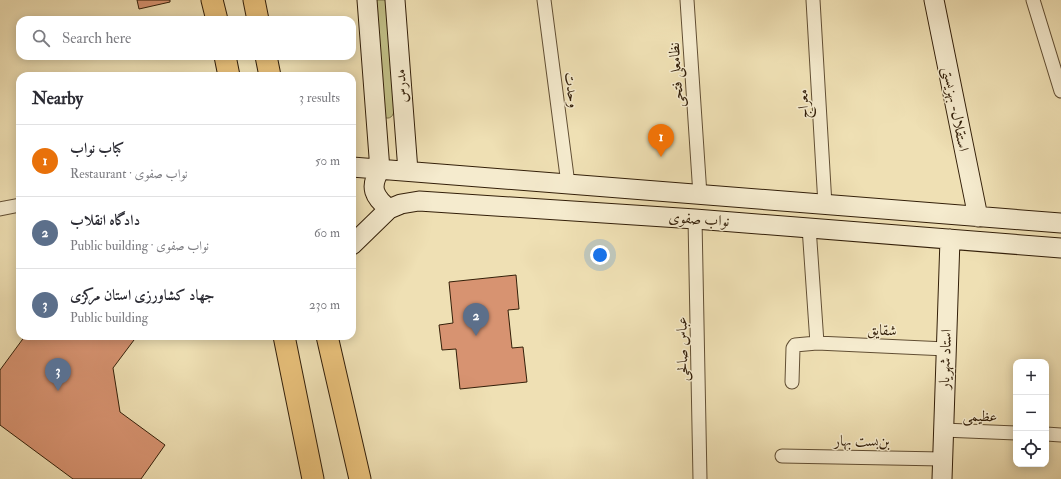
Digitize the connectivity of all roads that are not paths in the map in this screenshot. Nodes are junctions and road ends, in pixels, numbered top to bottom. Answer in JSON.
{"nodes":[{"id":1,"x":212,"y":0,"type":"edge"},
{"id":2,"x":254,"y":0,"type":"edge"},
{"id":3,"x":367,"y":0,"type":"edge"},
{"id":4,"x":395,"y":0,"type":"edge"},
{"id":5,"x":544,"y":0,"type":"edge"},
{"id":6,"x":687,"y":0,"type":"edge"},
{"id":7,"x":814,"y":0,"type":"edge"},
{"id":8,"x":934,"y":0,"type":"edge"},
{"id":9,"x":1033,"y":0,"type":"edge"},
{"id":10,"x":216,"y":16,"type":"edge"},
{"id":11,"x":257,"y":16,"type":"edge"},
{"id":12,"x":226,"y":60,"type":"edge"},
{"id":13,"x":267,"y":60,"type":"edge"},
{"id":14,"x":229,"y":72,"type":"edge"},
{"id":15,"x":269,"y":72,"type":"edge"},
{"id":16,"x":1061,"y":91,"type":"edge"},
{"id":17,"x":356,"y":167,"type":"edge"},
{"id":18,"x":380,"y":170,"type":"junction"},
{"id":19,"x":408,"y":171,"type":"junction"},
{"id":20,"x":568,"y":184,"type":"junction"},
{"id":21,"x":700,"y":195,"type":"junction"},
{"id":22,"x":825,"y":205,"type":"junction"},
{"id":23,"x":16,"y":206,"type":"edge"},
{"id":24,"x":0,"y":208,"type":"edge"},
{"id":25,"x":389,"y":209,"type":"junction"},
{"id":26,"x":978,"y":217,"type":"junction"},
{"id":27,"x":695,"y":219,"type":"junction"},
{"id":28,"x":1061,"y":223,"type":"edge"},
{"id":29,"x":809,"y":227,"type":"junction"},
{"id":30,"x":950,"y":239,"type":"junction"},
{"id":31,"x":356,"y":241,"type":"edge"},
{"id":32,"x":1061,"y":248,"type":"edge"},
{"id":33,"x":285,"y":340,"type":"edge"},
{"id":34,"x":328,"y":340,"type":"edge"},
{"id":35,"x":817,"y":343,"type":"junction"},
{"id":36,"x":946,"y":349,"type":"junction"},
{"id":37,"x":792,"y":382,"type":"dead end"},
{"id":38,"x":943,"y":430,"type":"junction"},
{"id":39,"x":1013,"y":433,"type":"edge"},
{"id":40,"x":1049,"y":434,"type":"edge"},
{"id":41,"x":1061,"y":435,"type":"edge"},
{"id":42,"x":782,"y":456,"type":"dead end"},
{"id":43,"x":942,"y":458,"type":"junction"},
{"id":44,"x":313,"y":479,"type":"edge"},
{"id":45,"x":360,"y":479,"type":"edge"},
{"id":46,"x":700,"y":479,"type":"edge"},
{"id":47,"x":942,"y":479,"type":"edge"}],
"edges":[{"from":1,"to":10,"type":"main road"},
{"from":2,"to":11,"type":"main road"},
{"from":3,"to":18,"type":"street","name":"مدرس"},
{"from":4,"to":19,"type":"street","name":"مدرس"},
{"from":5,"to":20,"type":"street","name":"وحدت"},
{"from":6,"to":21,"type":"street","name":"نظامعلی فتحی"},
{"from":7,"to":22,"type":"street","name":"معراج"},
{"from":8,"to":26,"type":"street","name":"استقلال- بهزیستی"},
{"from":9,"to":16,"type":"street"},
{"from":12,"to":14,"type":"main road"},
{"from":13,"to":15,"type":"main road"},
{"from":17,"to":18,"type":"street","name":"نواب صفوی"},
{"from":18,"to":19,"type":"street","name":"نواب صفوی"},
{"from":18,"to":25,"type":"street"},
{"from":19,"to":20,"type":"street","name":"نواب صفوی"},
{"from":20,"to":21,"type":"street","name":"نواب صفوی"},
{"from":21,"to":22,"type":"street","name":"نواب صفوی"},
{"from":22,"to":26,"type":"street","name":"نواب صفوی"},
{"from":23,"to":24,"type":"street"},
{"from":25,"to":27,"type":"street","name":"نواب صفوی"},
{"from":25,"to":31,"type":"street","name":"نواب صفوی"},
{"from":26,"to":28,"type":"street","name":"نواب صفوی"},
{"from":27,"to":29,"type":"street","name":"نواب صفوی"},
{"from":27,"to":46,"type":"street","name":"عباس صالحی"},
{"from":29,"to":30,"type":"street","name":"نواب صفوی"},
{"from":29,"to":35,"type":"street"},
{"from":30,"to":32,"type":"street","name":"نواب صفوی"},
{"from":30,"to":36,"type":"street","name":"استاد شهریار"},
{"from":33,"to":44,"type":"main road"},
{"from":34,"to":45,"type":"main road"},
{"from":35,"to":36,"type":"street","name":"شقایق"},
{"from":35,"to":37,"type":"street","name":"شقایق"},
{"from":36,"to":38,"type":"street","name":"استاد شهریار"},
{"from":38,"to":39,"type":"street","name":"عظیمی"},
{"from":38,"to":43,"type":"street","name":"استاد شهریار"},
{"from":40,"to":41,"type":"street"},
{"from":42,"to":43,"type":"street","name":"بن‌بست بهار"},
{"from":43,"to":47,"type":"street","name":"استاد شهریار"}]}
